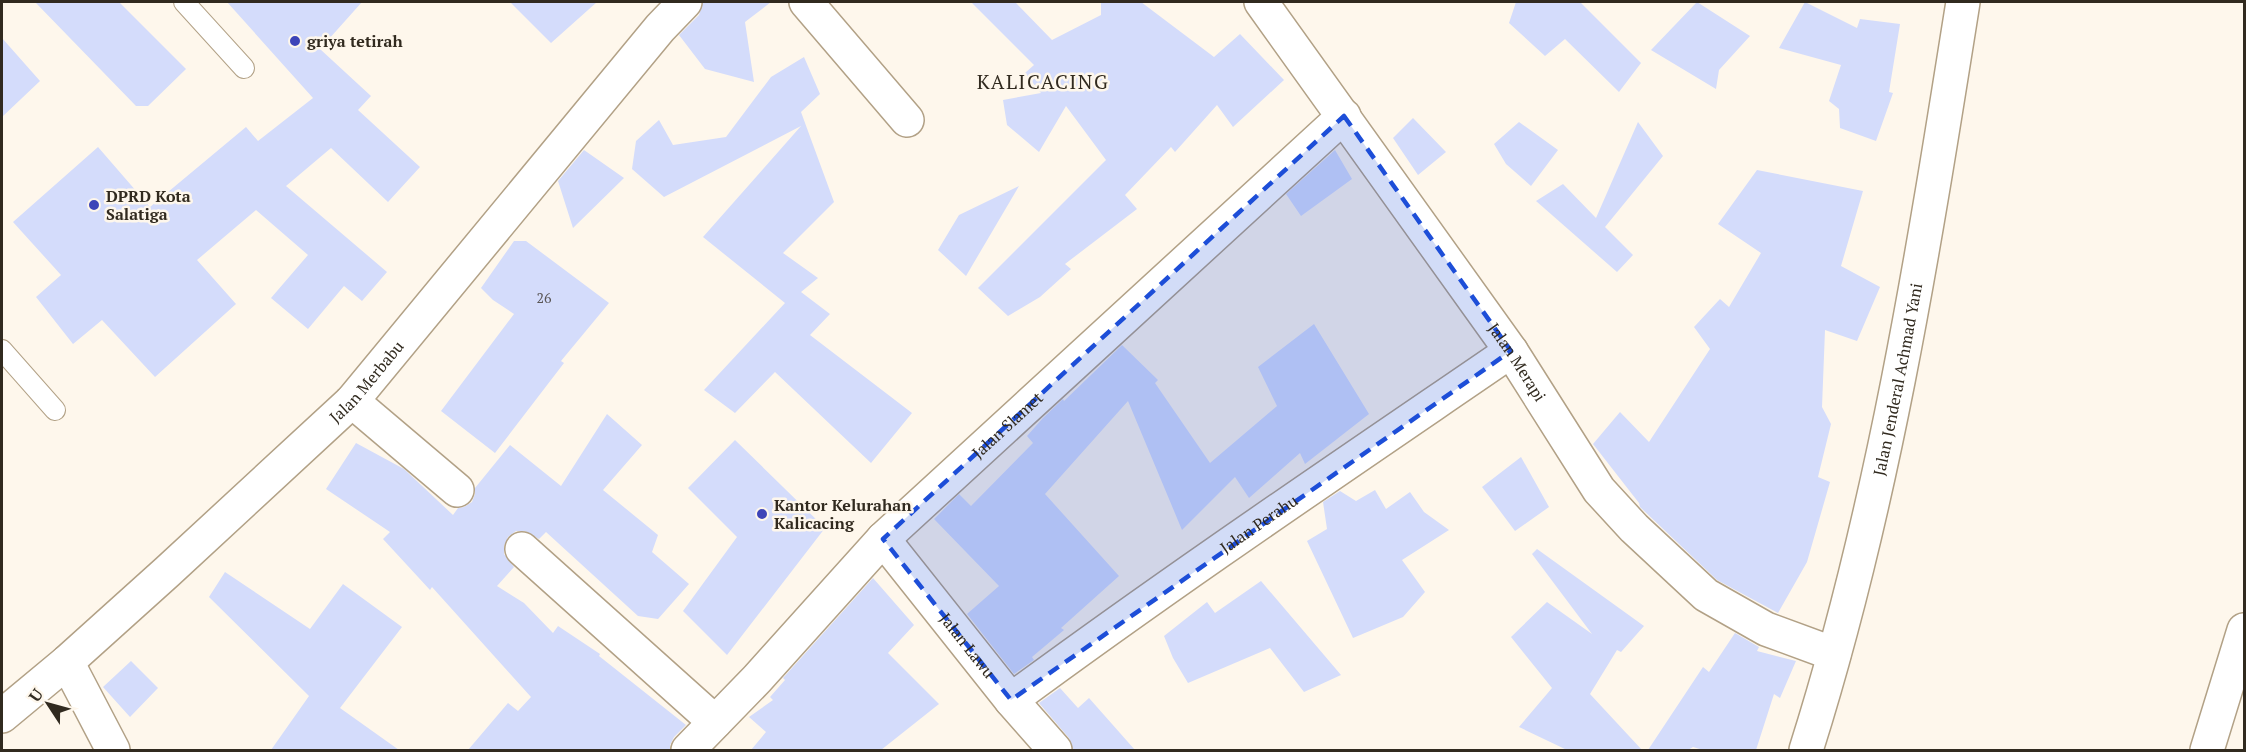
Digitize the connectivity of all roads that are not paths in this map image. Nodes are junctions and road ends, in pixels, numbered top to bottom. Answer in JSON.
{"nodes":[{"id":1,"x":184,"y":2,"type":"edge"},
{"id":2,"x":685,"y":2,"type":"edge"},
{"id":3,"x":806,"y":2,"type":"edge"},
{"id":4,"x":1261,"y":2,"type":"edge"},
{"id":5,"x":1963,"y":2,"type":"edge"},
{"id":6,"x":244,"y":68,"type":"dead end"},
{"id":7,"x":1344,"y":116,"type":"junction"},
{"id":8,"x":907,"y":120,"type":"dead end"},
{"id":9,"x":2,"y":350,"type":"edge"},
{"id":10,"x":1511,"y":351,"type":"junction"},
{"id":11,"x":352,"y":401,"type":"junction"},
{"id":12,"x":55,"y":410,"type":"dead end"},
{"id":13,"x":457,"y":490,"type":"dead end"},
{"id":14,"x":883,"y":539,"type":"junction"},
{"id":15,"x":522,"y":549,"type":"dead end"},
{"id":16,"x":2244,"y":632,"type":"edge"},
{"id":17,"x":1834,"y":654,"type":"junction"},
{"id":18,"x":67,"y":662,"type":"junction"},
{"id":19,"x":1011,"y":700,"type":"junction"},
{"id":20,"x":2,"y":716,"type":"edge"},
{"id":21,"x":715,"y":722,"type":"junction"},
{"id":22,"x":113,"y":750,"type":"edge"},
{"id":23,"x":688,"y":750,"type":"edge"},
{"id":24,"x":1054,"y":750,"type":"edge"},
{"id":25,"x":1806,"y":750,"type":"edge"},
{"id":26,"x":2207,"y":750,"type":"edge"}],
"edges":[{"from":1,"to":6,"type":"lane"},
{"from":2,"to":11,"type":"street","name":"Jalan Merbabu"},
{"from":3,"to":8,"type":"street"},
{"from":4,"to":7,"type":"street","name":"Jalan Merapi"},
{"from":5,"to":17,"type":"street","name":"Jalan Jenderal Achmad Yani"},
{"from":7,"to":10,"type":"street","name":"Jalan Merapi"},
{"from":7,"to":14,"type":"street","name":"Jalan Slamet"},
{"from":9,"to":12,"type":"lane"},
{"from":10,"to":17,"type":"street","name":"Jalan Merapi"},
{"from":10,"to":19,"type":"street","name":"Jalan Perahu"},
{"from":11,"to":13,"type":"street"},
{"from":11,"to":18,"type":"street","name":"Jalan Merbabu"},
{"from":14,"to":19,"type":"street","name":"Jalan Lawu"},
{"from":14,"to":21,"type":"street","name":"Jalan Slamet"},
{"from":15,"to":21,"type":"street"},
{"from":16,"to":26,"type":"street"},
{"from":17,"to":25,"type":"street","name":"Jalan Jenderal Achmad Yani"},
{"from":18,"to":20,"type":"street","name":"Jalan Merbabu"},
{"from":18,"to":22,"type":"street"},
{"from":19,"to":24,"type":"street","name":"Jalan Lawu"},
{"from":21,"to":23,"type":"street","name":"Jalan Slamet"}]}
